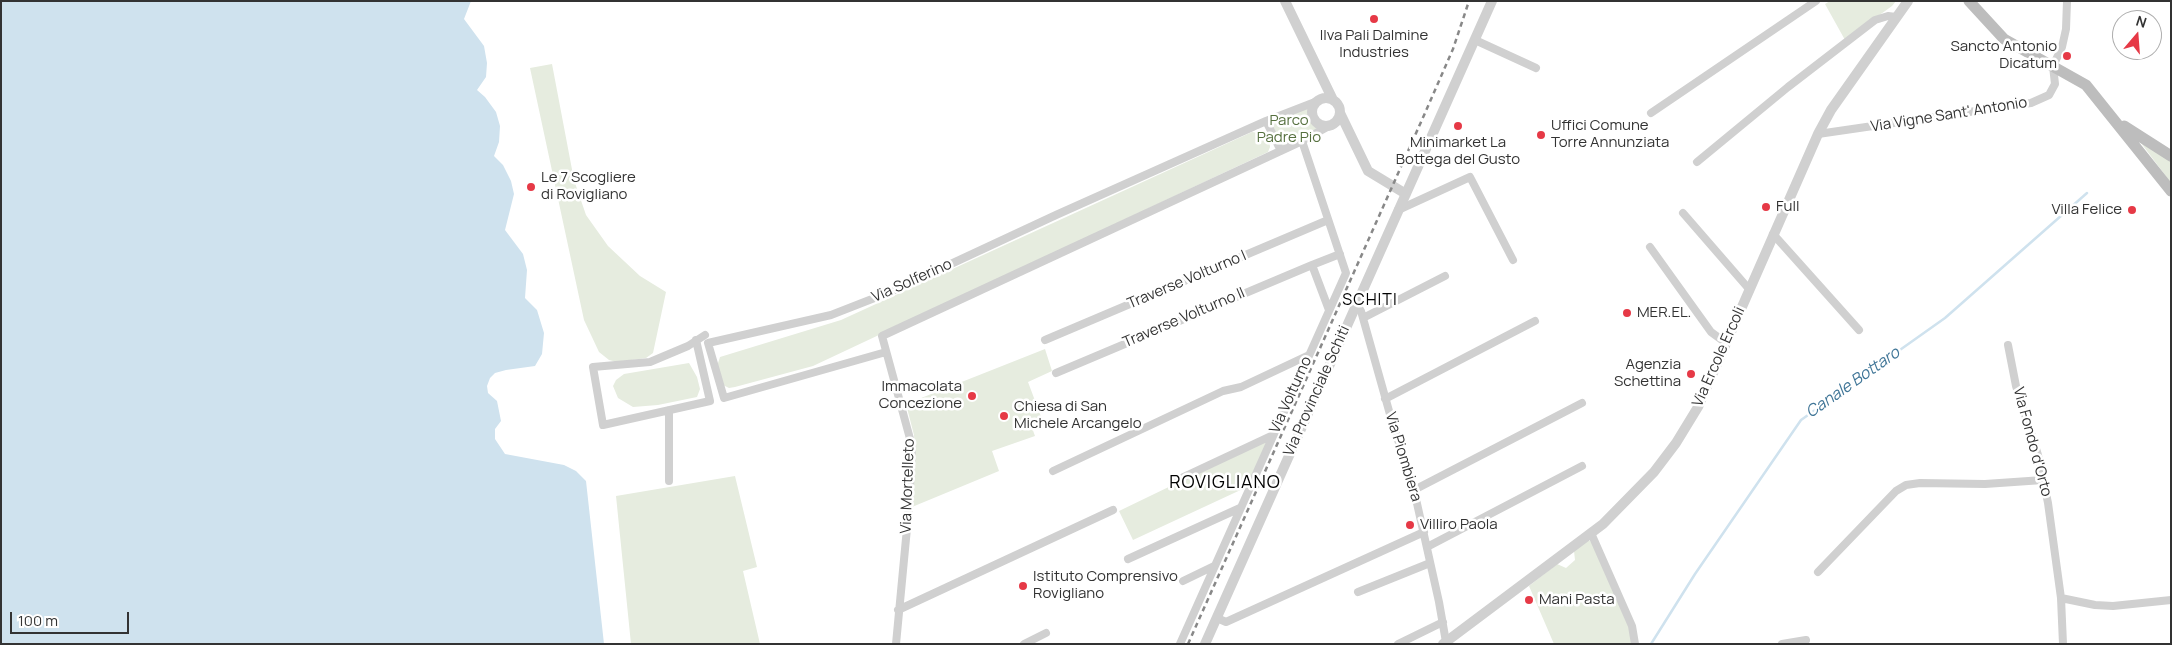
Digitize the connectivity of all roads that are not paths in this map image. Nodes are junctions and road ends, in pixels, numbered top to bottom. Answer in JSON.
{"nodes":[{"id":1,"x":1285,"y":1,"type":"edge"},
{"id":2,"x":1492,"y":1,"type":"edge"},
{"id":3,"x":1816,"y":1,"type":"edge"},
{"id":4,"x":1908,"y":1,"type":"edge"},
{"id":5,"x":1969,"y":1,"type":"edge"},
{"id":6,"x":2067,"y":1,"type":"edge"},
{"id":7,"x":1896,"y":17,"type":"junction"},
{"id":8,"x":1475,"y":40,"type":"junction"},
{"id":9,"x":2053,"y":66,"type":"junction"},
{"id":10,"x":1536,"y":68,"type":"dead end"},
{"id":11,"x":1320,"y":72,"type":"junction"},
{"id":12,"x":1318,"y":100,"type":"junction"},
{"id":13,"x":1333,"y":100,"type":"junction"},
{"id":14,"x":1340,"y":113,"type":"junction"},
{"id":15,"x":1652,"y":113,"type":"dead end"},
{"id":16,"x":1266,"y":121,"type":"junction"},
{"id":17,"x":2117,"y":122,"type":"junction"},
{"id":18,"x":1332,"y":124,"type":"junction"},
{"id":19,"x":1346,"y":129,"type":"junction"},
{"id":20,"x":1818,"y":134,"type":"junction"},
{"id":21,"x":1302,"y":141,"type":"junction"},
{"id":22,"x":1281,"y":151,"type":"junction"},
{"id":23,"x":2171,"y":156,"type":"edge"},
{"id":24,"x":1697,"y":162,"type":"dead end"},
{"id":25,"x":2171,"y":191,"type":"edge"},
{"id":26,"x":1406,"y":194,"type":"junction"},
{"id":27,"x":1398,"y":210,"type":"junction"},
{"id":28,"x":1683,"y":213,"type":"dead end"},
{"id":29,"x":1328,"y":220,"type":"junction"},
{"id":30,"x":1773,"y":234,"type":"junction"},
{"id":31,"x":1650,"y":247,"type":"dead end"},
{"id":32,"x":1340,"y":254,"type":"junction"},
{"id":33,"x":1513,"y":260,"type":"dead end"},
{"id":34,"x":1312,"y":265,"type":"junction"},
{"id":35,"x":1445,"y":276,"type":"dead end"},
{"id":36,"x":1749,"y":289,"type":"junction"},
{"id":37,"x":1356,"y":303,"type":"junction"},
{"id":38,"x":1329,"y":310,"type":"junction"},
{"id":39,"x":1363,"y":318,"type":"junction"},
{"id":40,"x":1535,"y":321,"type":"dead end"},
{"id":41,"x":1859,"y":330,"type":"dead end"},
{"id":42,"x":705,"y":334,"type":"dead end"},
{"id":43,"x":696,"y":340,"type":"junction"},
{"id":44,"x":1045,"y":340,"type":"dead end"},
{"id":45,"x":1726,"y":343,"type":"junction"},
{"id":46,"x":2008,"y":345,"type":"dead end"},
{"id":47,"x":886,"y":352,"type":"junction"},
{"id":48,"x":1308,"y":355,"type":"junction"},
{"id":49,"x":1056,"y":373,"type":"dead end"},
{"id":50,"x":1385,"y":399,"type":"junction"},
{"id":51,"x":1582,"y":403,"type":"dead end"},
{"id":52,"x":669,"y":410,"type":"junction"},
{"id":53,"x":1273,"y":434,"type":"junction"},
{"id":54,"x":1582,"y":466,"type":"dead end"},
{"id":55,"x":1052,"y":471,"type":"dead end"},
{"id":56,"x":1177,"y":480,"type":"dead end"},
{"id":57,"x":2043,"y":480,"type":"junction"},
{"id":58,"x":669,"y":481,"type":"dead end"},
{"id":59,"x":1414,"y":490,"type":"junction"},
{"id":60,"x":1240,"y":508,"type":"junction"},
{"id":61,"x":1113,"y":510,"type":"dead end"},
{"id":62,"x":1424,"y":532,"type":"junction"},
{"id":63,"x":1591,"y":533,"type":"junction"},
{"id":64,"x":1427,"y":548,"type":"junction"},
{"id":65,"x":1128,"y":560,"type":"dead end"},
{"id":66,"x":1430,"y":563,"type":"junction"},
{"id":67,"x":1214,"y":566,"type":"junction"},
{"id":68,"x":1818,"y":572,"type":"dead end"},
{"id":69,"x":1184,"y":581,"type":"dead end"},
{"id":70,"x":1358,"y":592,"type":"dead end"},
{"id":71,"x":2061,"y":598,"type":"junction"},
{"id":72,"x":2171,"y":600,"type":"edge"},
{"id":73,"x":898,"y":610,"type":"junction"},
{"id":74,"x":1216,"y":618,"type":"junction"},
{"id":75,"x":1443,"y":622,"type":"junction"},
{"id":76,"x":1046,"y":633,"type":"dead end"},
{"id":77,"x":1806,"y":640,"type":"dead end"},
{"id":78,"x":1445,"y":643,"type":"edge"},
{"id":79,"x":896,"y":644,"type":"edge"},
{"id":80,"x":1024,"y":644,"type":"edge"},
{"id":81,"x":1180,"y":644,"type":"edge"},
{"id":82,"x":1205,"y":644,"type":"edge"},
{"id":83,"x":1398,"y":644,"type":"edge"},
{"id":84,"x":1635,"y":644,"type":"edge"},
{"id":85,"x":1782,"y":644,"type":"edge"},
{"id":86,"x":2063,"y":644,"type":"edge"}],
"edges":[{"from":1,"to":11,"type":"street"},
{"from":2,"to":8,"type":"street","name":"Via Provinciale Schiti"},
{"from":3,"to":15,"type":"street"},
{"from":4,"to":7,"type":"street","name":"Via Ercole Ercoli"},
{"from":5,"to":9,"type":"main road"},
{"from":6,"to":9,"type":"street","name":"Via Vigne Sant' Antonio"},
{"from":7,"to":20,"type":"street","name":"Via Ercole Ercoli"},
{"from":7,"to":24,"type":"street"},
{"from":8,"to":10,"type":"street"},
{"from":8,"to":26,"type":"street","name":"Via Provinciale Schiti"},
{"from":9,"to":17,"type":"main road"},
{"from":9,"to":20,"type":"street","name":"Via Vigne Sant' Antonio"},
{"from":11,"to":12,"type":"street"},
{"from":11,"to":13,"type":"street"},
{"from":12,"to":13,"type":"street"},
{"from":12,"to":16,"type":"street","name":"Via Solferino"},
{"from":12,"to":18,"type":"street"},
{"from":13,"to":14,"type":"street"},
{"from":14,"to":18,"type":"street"},
{"from":14,"to":19,"type":"street"},
{"from":16,"to":22,"type":"street"},
{"from":16,"to":47,"type":"street","name":"Via Solferino"},
{"from":17,"to":23,"type":"main road"},
{"from":17,"to":25,"type":"main road"},
{"from":18,"to":19,"type":"street"},
{"from":18,"to":21,"type":"street"},
{"from":19,"to":26,"type":"street"},
{"from":20,"to":30,"type":"street","name":"Via Ercole Ercoli"},
{"from":21,"to":22,"type":"street"},
{"from":21,"to":29,"type":"street","name":"Via Volturno"},
{"from":22,"to":47,"type":"street","name":"Via Mortelleto"},
{"from":26,"to":27,"type":"street","name":"Via Provinciale Schiti"},
{"from":27,"to":33,"type":"street"},
{"from":27,"to":37,"type":"street","name":"Via Provinciale Schiti"},
{"from":28,"to":36,"type":"street"},
{"from":29,"to":32,"type":"street","name":"Via Volturno"},
{"from":29,"to":44,"type":"street","name":"Traverse Volturno I"},
{"from":30,"to":36,"type":"street","name":"Via Ercole Ercoli"},
{"from":30,"to":41,"type":"street"},
{"from":31,"to":45,"type":"street"},
{"from":32,"to":34,"type":"street","name":"Traverse Volturno II"},
{"from":32,"to":38,"type":"street","name":"Via Volturno"},
{"from":34,"to":38,"type":"street"},
{"from":34,"to":49,"type":"street","name":"Traverse Volturno II"},
{"from":35,"to":39,"type":"street"},
{"from":36,"to":45,"type":"street","name":"Via Ercole Ercoli"},
{"from":37,"to":39,"type":"street","name":"Via Piombiera"},
{"from":37,"to":74,"type":"street","name":"Via Provinciale Schiti"},
{"from":38,"to":48,"type":"street","name":"Via Volturno"},
{"from":39,"to":50,"type":"street","name":"Via Piombiera"},
{"from":40,"to":50,"type":"street"},
{"from":42,"to":43,"type":"street"},
{"from":43,"to":52,"type":"street"},
{"from":43,"to":52,"type":"street"},
{"from":45,"to":63,"type":"street","name":"Via Ercole Ercoli"},
{"from":46,"to":57,"type":"street","name":"Via Fondo d'Orto"},
{"from":47,"to":73,"type":"street","name":"Via Mortelleto"},
{"from":48,"to":53,"type":"street","name":"Via Volturno"},
{"from":48,"to":55,"type":"street"},
{"from":50,"to":59,"type":"street","name":"Via Piombiera"},
{"from":51,"to":59,"type":"street"},
{"from":52,"to":58,"type":"street"},
{"from":53,"to":56,"type":"street"},
{"from":53,"to":60,"type":"street","name":"Via Volturno"},
{"from":54,"to":64,"type":"street"},
{"from":57,"to":68,"type":"street"},
{"from":57,"to":71,"type":"street","name":"Via Fondo d'Orto"},
{"from":59,"to":62,"type":"street","name":"Via Piombiera"},
{"from":60,"to":65,"type":"street"},
{"from":60,"to":67,"type":"street","name":"Via Volturno"},
{"from":61,"to":73,"type":"street"},
{"from":62,"to":64,"type":"street","name":"Via Piombiera"},
{"from":62,"to":74,"type":"street"},
{"from":63,"to":78,"type":"street","name":"Via Ercole Ercoli"},
{"from":63,"to":84,"type":"street"},
{"from":64,"to":66,"type":"street","name":"Via Piombiera"},
{"from":66,"to":70,"type":"street"},
{"from":66,"to":75,"type":"street","name":"Via Piombiera"},
{"from":67,"to":69,"type":"street"},
{"from":67,"to":81,"type":"street","name":"Via Volturno"},
{"from":71,"to":72,"type":"street"},
{"from":71,"to":86,"type":"street","name":"Via Fondo d'Orto"},
{"from":73,"to":79,"type":"street","name":"Via Mortelleto"},
{"from":74,"to":82,"type":"street","name":"Via Provinciale Schiti"},
{"from":75,"to":78,"type":"street","name":"Via Piombiera"},
{"from":75,"to":83,"type":"street"},
{"from":76,"to":80,"type":"street"},
{"from":77,"to":85,"type":"street"}]}
